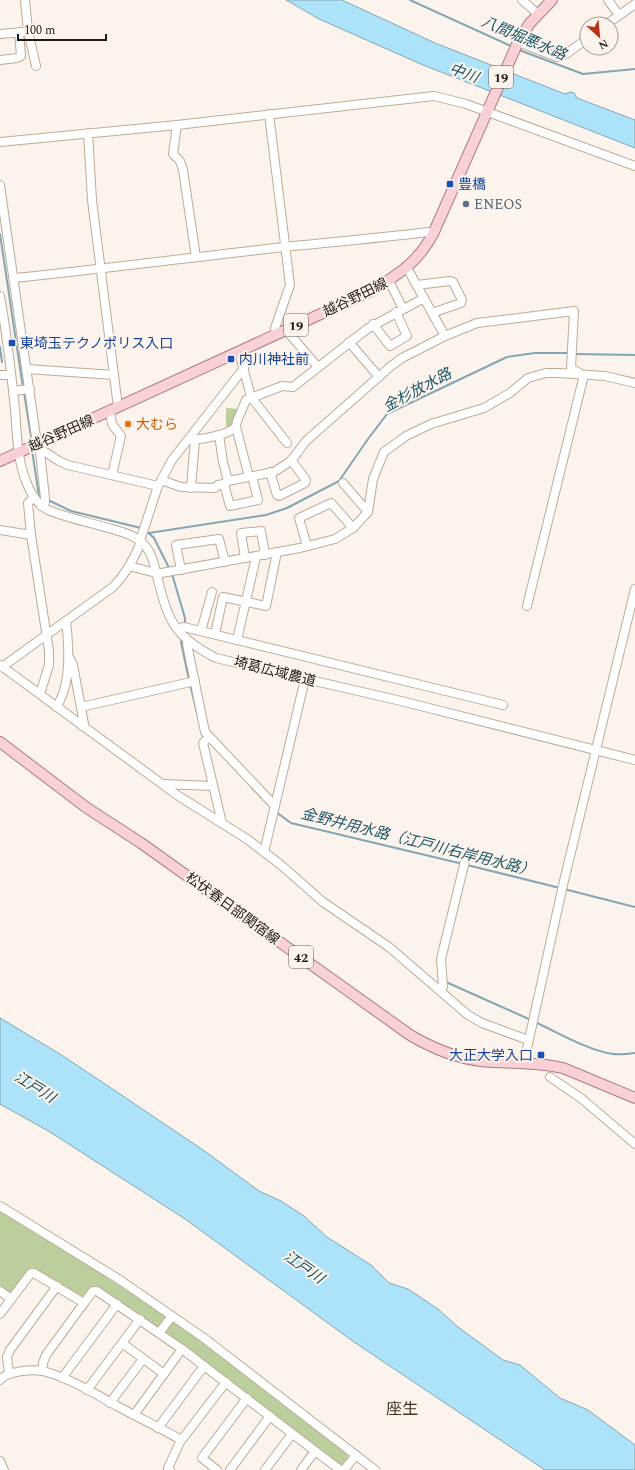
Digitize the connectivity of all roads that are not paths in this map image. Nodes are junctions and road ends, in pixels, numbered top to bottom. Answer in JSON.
{"nodes":[{"id":1,"x":25,"y":0,"type":"edge"},
{"id":2,"x":522,"y":0,"type":"edge"},
{"id":3,"x":552,"y":0,"type":"edge"},
{"id":4,"x":608,"y":0,"type":"edge"},
{"id":5,"x":635,"y":4,"type":"edge"},
{"id":6,"x":538,"y":14,"type":"junction"},
{"id":7,"x":619,"y":15,"type":"joint"},
{"id":8,"x":28,"y":31,"type":"junction"},
{"id":9,"x":19,"y":32,"type":"junction"},
{"id":10,"x":0,"y":34,"type":"edge"},
{"id":11,"x":517,"y":44,"type":"junction"},
{"id":12,"x":579,"y":45,"type":"edge"},
{"id":13,"x":0,"y":60,"type":"edge"},
{"id":14,"x":36,"y":66,"type":"dead end"},
{"id":15,"x":486,"y":111,"type":"junction"},
{"id":16,"x":269,"y":114,"type":"junction"},
{"id":17,"x":177,"y":125,"type":"junction"},
{"id":18,"x":88,"y":133,"type":"junction"},
{"id":19,"x":0,"y":142,"type":"edge"},
{"id":20,"x":635,"y":166,"type":"edge"},
{"id":21,"x":0,"y":185,"type":"edge"},
{"id":22,"x":432,"y":234,"type":"junction"},
{"id":23,"x":285,"y":247,"type":"junction"},
{"id":24,"x":196,"y":257,"type":"junction"},
{"id":25,"x":407,"y":268,"type":"junction"},
{"id":26,"x":102,"y":269,"type":"junction"},
{"id":27,"x":14,"y":278,"type":"junction"},
{"id":28,"x":388,"y":280,"type":"junction"},
{"id":29,"x":417,"y":285,"type":"junction"},
{"id":30,"x":0,"y":296,"type":"edge"},
{"id":31,"x":424,"y":298,"type":"junction"},
{"id":32,"x":399,"y":311,"type":"junction"},
{"id":33,"x":432,"y":313,"type":"junction"},
{"id":34,"x":373,"y":324,"type":"junction"},
{"id":35,"x":281,"y":332,"type":"junction"},
{"id":36,"x":445,"y":336,"type":"junction"},
{"id":37,"x":349,"y":342,"type":"junction"},
{"id":38,"x":239,"y":352,"type":"junction"},
{"id":39,"x":318,"y":367,"type":"junction"},
{"id":40,"x":244,"y":368,"type":"junction"},
{"id":41,"x":27,"y":369,"type":"junction"},
{"id":42,"x":0,"y":375,"type":"edge"},
{"id":43,"x":11,"y":375,"type":"junction"},
{"id":44,"x":114,"y":375,"type":"junction"},
{"id":45,"x":584,"y":376,"type":"junction"},
{"id":46,"x":379,"y":377,"type":"junction"},
{"id":47,"x":635,"y":383,"type":"edge"},
{"id":48,"x":22,"y":390,"type":"junction"},
{"id":49,"x":251,"y":397,"type":"junction"},
{"id":50,"x":114,"y":409,"type":"junction"},
{"id":51,"x":236,"y":427,"type":"junction"},
{"id":52,"x":219,"y":435,"type":"junction"},
{"id":53,"x":192,"y":439,"type":"junction"},
{"id":54,"x":288,"y":443,"type":"dead end"},
{"id":55,"x":38,"y":446,"type":"junction"},
{"id":56,"x":19,"y":452,"type":"junction"},
{"id":57,"x":291,"y":460,"type":"junction"},
{"id":58,"x":0,"y":461,"type":"edge"},
{"id":59,"x":270,"y":472,"type":"junction"},
{"id":60,"x":112,"y":475,"type":"junction"},
{"id":61,"x":251,"y":476,"type":"junction"},
{"id":62,"x":226,"y":482,"type":"junction"},
{"id":63,"x":159,"y":483,"type":"junction"},
{"id":64,"x":343,"y":484,"type":"dead end"},
{"id":65,"x":191,"y":488,"type":"junction"},
{"id":66,"x":34,"y":497,"type":"junction"},
{"id":67,"x":41,"y":506,"type":"junction"},
{"id":68,"x":368,"y":512,"type":"junction"},
{"id":69,"x":353,"y":528,"type":"junction"},
{"id":70,"x":0,"y":530,"type":"edge"},
{"id":71,"x":31,"y":535,"type":"junction"},
{"id":72,"x":140,"y":541,"type":"junction"},
{"id":73,"x":307,"y":546,"type":"junction"},
{"id":74,"x":277,"y":552,"type":"junction"},
{"id":75,"x":265,"y":555,"type":"junction"},
{"id":76,"x":256,"y":557,"type":"junction"},
{"id":77,"x":245,"y":558,"type":"junction"},
{"id":78,"x":225,"y":562,"type":"junction"},
{"id":79,"x":129,"y":566,"type":"junction"},
{"id":80,"x":181,"y":570,"type":"junction"},
{"id":81,"x":156,"y":574,"type":"junction"},
{"id":82,"x":635,"y":589,"type":"edge"},
{"id":83,"x":212,"y":592,"type":"dead end"},
{"id":84,"x":246,"y":602,"type":"junction"},
{"id":85,"x":527,"y":606,"type":"dead end"},
{"id":86,"x":66,"y":621,"type":"junction"},
{"id":87,"x":183,"y":628,"type":"junction"},
{"id":88,"x":201,"y":631,"type":"junction"},
{"id":89,"x":215,"y":634,"type":"junction"},
{"id":90,"x":47,"y":635,"type":"junction"},
{"id":91,"x":237,"y":640,"type":"junction"},
{"id":92,"x":189,"y":641,"type":"junction"},
{"id":93,"x":69,"y":657,"type":"junction"},
{"id":94,"x":1,"y":666,"type":"edge"},
{"id":95,"x":305,"y":679,"type":"junction"},
{"id":96,"x":191,"y":682,"type":"junction"},
{"id":97,"x":78,"y":690,"type":"junction"},
{"id":98,"x":62,"y":692,"type":"junction"},
{"id":99,"x":40,"y":694,"type":"junction"},
{"id":100,"x":503,"y":705,"type":"dead end"},
{"id":101,"x":56,"y":707,"type":"junction"},
{"id":102,"x":81,"y":707,"type":"junction"},
{"id":103,"x":82,"y":726,"type":"junction"},
{"id":104,"x":208,"y":739,"type":"junction"},
{"id":105,"x":0,"y":742,"type":"edge"},
{"id":106,"x":596,"y":750,"type":"junction"},
{"id":107,"x":635,"y":760,"type":"edge"},
{"id":108,"x":163,"y":784,"type":"junction"},
{"id":109,"x":212,"y":786,"type":"junction"},
{"id":110,"x":274,"y":809,"type":"junction"},
{"id":111,"x":222,"y":823,"type":"junction"},
{"id":112,"x":264,"y":852,"type":"junction"},
{"id":113,"x":464,"y":864,"type":"dead end"},
{"id":114,"x":440,"y":990,"type":"junction"},
{"id":115,"x":528,"y":1040,"type":"junction"},
{"id":116,"x":524,"y":1062,"type":"junction"},
{"id":117,"x":550,"y":1077,"type":"dead end"},
{"id":118,"x":635,"y":1098,"type":"edge"},
{"id":119,"x":635,"y":1144,"type":"edge"},
{"id":120,"x":0,"y":1206,"type":"edge"},
{"id":121,"x":57,"y":1286,"type":"junction"},
{"id":122,"x":0,"y":1291,"type":"edge"},
{"id":123,"x":11,"y":1299,"type":"junction"},
{"id":124,"x":84,"y":1303,"type":"junction"},
{"id":125,"x":117,"y":1304,"type":"junction"},
{"id":126,"x":0,"y":1314,"type":"edge"},
{"id":127,"x":172,"y":1316,"type":"junction"},
{"id":128,"x":140,"y":1319,"type":"junction"},
{"id":129,"x":160,"y":1333,"type":"junction"},
{"id":130,"x":122,"y":1343,"type":"junction"},
{"id":131,"x":182,"y":1348,"type":"junction"},
{"id":132,"x":143,"y":1359,"type":"junction"},
{"id":133,"x":204,"y":1366,"type":"junction"},
{"id":134,"x":42,"y":1371,"type":"junction"},
{"id":135,"x":9,"y":1374,"type":"junction"},
{"id":136,"x":164,"y":1374,"type":"junction"},
{"id":137,"x":62,"y":1378,"type":"junction"},
{"id":138,"x":0,"y":1380,"type":"edge"},
{"id":139,"x":226,"y":1382,"type":"junction"},
{"id":140,"x":87,"y":1390,"type":"junction"},
{"id":141,"x":247,"y":1398,"type":"junction"},
{"id":142,"x":110,"y":1403,"type":"junction"},
{"id":143,"x":134,"y":1415,"type":"junction"},
{"id":144,"x":270,"y":1416,"type":"junction"},
{"id":145,"x":158,"y":1428,"type":"junction"},
{"id":146,"x":292,"y":1434,"type":"junction"},
{"id":147,"x":181,"y":1440,"type":"junction"},
{"id":148,"x":315,"y":1451,"type":"junction"},
{"id":149,"x":356,"y":1455,"type":"junction"},
{"id":150,"x":0,"y":1461,"type":"edge"},
{"id":151,"x":4,"y":1470,"type":"edge"},
{"id":152,"x":170,"y":1470,"type":"edge"},
{"id":153,"x":218,"y":1470,"type":"edge"},
{"id":154,"x":230,"y":1470,"type":"edge"},
{"id":155,"x":265,"y":1470,"type":"edge"},
{"id":156,"x":301,"y":1470,"type":"edge"},
{"id":157,"x":342,"y":1470,"type":"edge"},
{"id":158,"x":375,"y":1470,"type":"edge"}],
"edges":[{"from":1,"to":8,"type":"street"},
{"from":2,"to":6,"type":"street"},
{"from":3,"to":6,"type":"main road","name":"越谷野田線","number":"19"},
{"from":4,"to":7,"type":"street"},
{"from":5,"to":7,"type":"street"},
{"from":6,"to":11,"type":"main road","name":"越谷野田線","number":"19"},
{"from":8,"to":9,"type":"street"},
{"from":8,"to":14,"type":"street"},
{"from":9,"to":10,"type":"street"},
{"from":9,"to":13,"type":"street"},
{"from":11,"to":12,"type":"street"},
{"from":11,"to":15,"type":"main road","name":"越谷野田線","number":"19"},
{"from":15,"to":16,"type":"street"},
{"from":15,"to":20,"type":"street"},
{"from":15,"to":22,"type":"main road","name":"越谷野田線","number":"19"},
{"from":16,"to":17,"type":"street"},
{"from":16,"to":23,"type":"street"},
{"from":17,"to":18,"type":"street"},
{"from":17,"to":24,"type":"street"},
{"from":18,"to":19,"type":"street"},
{"from":18,"to":26,"type":"street"},
{"from":21,"to":27,"type":"street"},
{"from":22,"to":23,"type":"street"},
{"from":22,"to":25,"type":"main road","name":"越谷野田線","number":"19"},
{"from":23,"to":24,"type":"street"},
{"from":23,"to":35,"type":"street"},
{"from":24,"to":26,"type":"street"},
{"from":25,"to":28,"type":"main road","name":"越谷野田線","number":"19"},
{"from":25,"to":29,"type":"street"},
{"from":26,"to":27,"type":"street"},
{"from":26,"to":44,"type":"street"},
{"from":27,"to":41,"type":"street"},
{"from":28,"to":32,"type":"street"},
{"from":28,"to":35,"type":"main road","name":"越谷野田線","number":"19"},
{"from":29,"to":31,"type":"street"},
{"from":29,"to":33,"type":"street"},
{"from":30,"to":43,"type":"street"},
{"from":31,"to":32,"type":"street"},
{"from":31,"to":33,"type":"street"},
{"from":32,"to":34,"type":"street"},
{"from":32,"to":34,"type":"street"},
{"from":33,"to":36,"type":"street"},
{"from":34,"to":37,"type":"street"},
{"from":35,"to":38,"type":"main road","name":"越谷野田線","number":"19"},
{"from":35,"to":39,"type":"street"},
{"from":36,"to":45,"type":"street"},
{"from":36,"to":46,"type":"street"},
{"from":37,"to":39,"type":"street"},
{"from":37,"to":46,"type":"street"},
{"from":38,"to":40,"type":"street"},
{"from":38,"to":50,"type":"main road","name":"越谷野田線","number":"19"},
{"from":39,"to":49,"type":"street"},
{"from":40,"to":49,"type":"street"},
{"from":40,"to":53,"type":"street"},
{"from":41,"to":44,"type":"street"},
{"from":41,"to":48,"type":"street"},
{"from":42,"to":43,"type":"street"},
{"from":43,"to":48,"type":"street"},
{"from":44,"to":50,"type":"street"},
{"from":45,"to":47,"type":"street"},
{"from":45,"to":68,"type":"street"},
{"from":45,"to":85,"type":"street"},
{"from":46,"to":57,"type":"street"},
{"from":48,"to":55,"type":"street"},
{"from":48,"to":56,"type":"street"},
{"from":49,"to":51,"type":"street"},
{"from":49,"to":54,"type":"street"},
{"from":50,"to":55,"type":"main road","name":"越谷野田線","number":"19"},
{"from":50,"to":60,"type":"street"},
{"from":51,"to":52,"type":"street"},
{"from":51,"to":61,"type":"street"},
{"from":52,"to":53,"type":"street"},
{"from":52,"to":62,"type":"street"},
{"from":53,"to":63,"type":"street"},
{"from":53,"to":65,"type":"street"},
{"from":55,"to":56,"type":"main road","name":"越谷野田線","number":"19"},
{"from":55,"to":60,"type":"street"},
{"from":55,"to":67,"type":"street"},
{"from":56,"to":58,"type":"main road","name":"越谷野田線","number":"19"},
{"from":56,"to":66,"type":"street"},
{"from":57,"to":59,"type":"street"},
{"from":57,"to":59,"type":"street"},
{"from":59,"to":61,"type":"street"},
{"from":60,"to":63,"type":"street"},
{"from":61,"to":62,"type":"street"},
{"from":61,"to":62,"type":"street"},
{"from":62,"to":65,"type":"street"},
{"from":63,"to":65,"type":"street"},
{"from":63,"to":72,"type":"street"},
{"from":64,"to":68,"type":"street"},
{"from":66,"to":67,"type":"street"},
{"from":66,"to":71,"type":"street"},
{"from":67,"to":72,"type":"street"},
{"from":68,"to":69,"type":"street"},
{"from":69,"to":73,"type":"street"},
{"from":69,"to":73,"type":"street"},
{"from":70,"to":71,"type":"street"},
{"from":71,"to":90,"type":"street"},
{"from":72,"to":79,"type":"street"},
{"from":72,"to":81,"type":"street","name":"埼葛広域農道"},
{"from":73,"to":74,"type":"street"},
{"from":74,"to":75,"type":"street"},
{"from":74,"to":84,"type":"street"},
{"from":75,"to":76,"type":"street"},
{"from":75,"to":77,"type":"street"},
{"from":76,"to":77,"type":"street"},
{"from":76,"to":84,"type":"street"},
{"from":77,"to":78,"type":"street"},
{"from":78,"to":80,"type":"street"},
{"from":78,"to":80,"type":"street"},
{"from":79,"to":81,"type":"street"},
{"from":79,"to":86,"type":"street"},
{"from":80,"to":81,"type":"street"},
{"from":81,"to":87,"type":"street","name":"埼葛広域農道"},
{"from":82,"to":106,"type":"street"},
{"from":83,"to":88,"type":"street"},
{"from":84,"to":89,"type":"street"},
{"from":84,"to":91,"type":"street"},
{"from":86,"to":90,"type":"street"},
{"from":86,"to":93,"type":"street"},
{"from":87,"to":88,"type":"street"},
{"from":87,"to":92,"type":"street","name":"埼葛広域農道"},
{"from":88,"to":89,"type":"street"},
{"from":89,"to":91,"type":"street"},
{"from":90,"to":94,"type":"street"},
{"from":90,"to":99,"type":"street"},
{"from":91,"to":100,"type":"street"},
{"from":92,"to":95,"type":"street","name":"埼葛広域農道"},
{"from":92,"to":96,"type":"street"},
{"from":93,"to":97,"type":"street"},
{"from":93,"to":98,"type":"street"},
{"from":94,"to":99,"type":"street"},
{"from":95,"to":106,"type":"street","name":"埼葛広域農道"},
{"from":95,"to":110,"type":"street"},
{"from":96,"to":102,"type":"street"},
{"from":96,"to":104,"type":"street"},
{"from":97,"to":98,"type":"street"},
{"from":97,"to":102,"type":"street"},
{"from":98,"to":101,"type":"street"},
{"from":99,"to":101,"type":"street"},
{"from":101,"to":103,"type":"street"},
{"from":102,"to":103,"type":"street"},
{"from":103,"to":108,"type":"street"},
{"from":104,"to":109,"type":"street"},
{"from":104,"to":110,"type":"street"},
{"from":105,"to":116,"type":"main road","name":"松伏春日部関宿線","number":"42"},
{"from":106,"to":107,"type":"street","name":"埼葛広域農道"},
{"from":106,"to":115,"type":"street"},
{"from":108,"to":109,"type":"street"},
{"from":108,"to":111,"type":"street"},
{"from":109,"to":111,"type":"street"},
{"from":110,"to":112,"type":"street"},
{"from":111,"to":112,"type":"street"},
{"from":112,"to":114,"type":"street"},
{"from":113,"to":114,"type":"street"},
{"from":114,"to":115,"type":"street"},
{"from":115,"to":116,"type":"street"},
{"from":116,"to":118,"type":"main road","name":"松伏春日部関宿線","number":"42"},
{"from":117,"to":119,"type":"street"},
{"from":120,"to":127,"type":"street"},
{"from":121,"to":123,"type":"street"},
{"from":121,"to":124,"type":"street"},
{"from":121,"to":135,"type":"street"},
{"from":122,"to":123,"type":"street"},
{"from":123,"to":126,"type":"street"},
{"from":124,"to":125,"type":"street"},
{"from":124,"to":134,"type":"street"},
{"from":125,"to":128,"type":"street"},
{"from":125,"to":137,"type":"street"},
{"from":127,"to":129,"type":"street"},
{"from":127,"to":149,"type":"street"},
{"from":128,"to":129,"type":"street"},
{"from":128,"to":130,"type":"street"},
{"from":129,"to":131,"type":"street"},
{"from":130,"to":132,"type":"street"},
{"from":130,"to":140,"type":"street"},
{"from":131,"to":133,"type":"street"},
{"from":131,"to":136,"type":"street"},
{"from":132,"to":136,"type":"street"},
{"from":132,"to":142,"type":"street"},
{"from":133,"to":139,"type":"street"},
{"from":133,"to":145,"type":"street"},
{"from":134,"to":135,"type":"street"},
{"from":134,"to":137,"type":"street"},
{"from":135,"to":138,"type":"street"},
{"from":136,"to":143,"type":"street"},
{"from":137,"to":140,"type":"street"},
{"from":139,"to":141,"type":"street"},
{"from":139,"to":147,"type":"street"},
{"from":140,"to":142,"type":"street"},
{"from":141,"to":144,"type":"street"},
{"from":141,"to":153,"type":"street"},
{"from":142,"to":143,"type":"street"},
{"from":143,"to":145,"type":"street"},
{"from":144,"to":146,"type":"street"},
{"from":144,"to":154,"type":"street"},
{"from":145,"to":147,"type":"street"},
{"from":146,"to":148,"type":"street"},
{"from":146,"to":155,"type":"street"},
{"from":147,"to":152,"type":"street"},
{"from":148,"to":156,"type":"street"},
{"from":148,"to":157,"type":"street"},
{"from":149,"to":157,"type":"street"},
{"from":149,"to":158,"type":"street"},
{"from":150,"to":151,"type":"street"}]}
